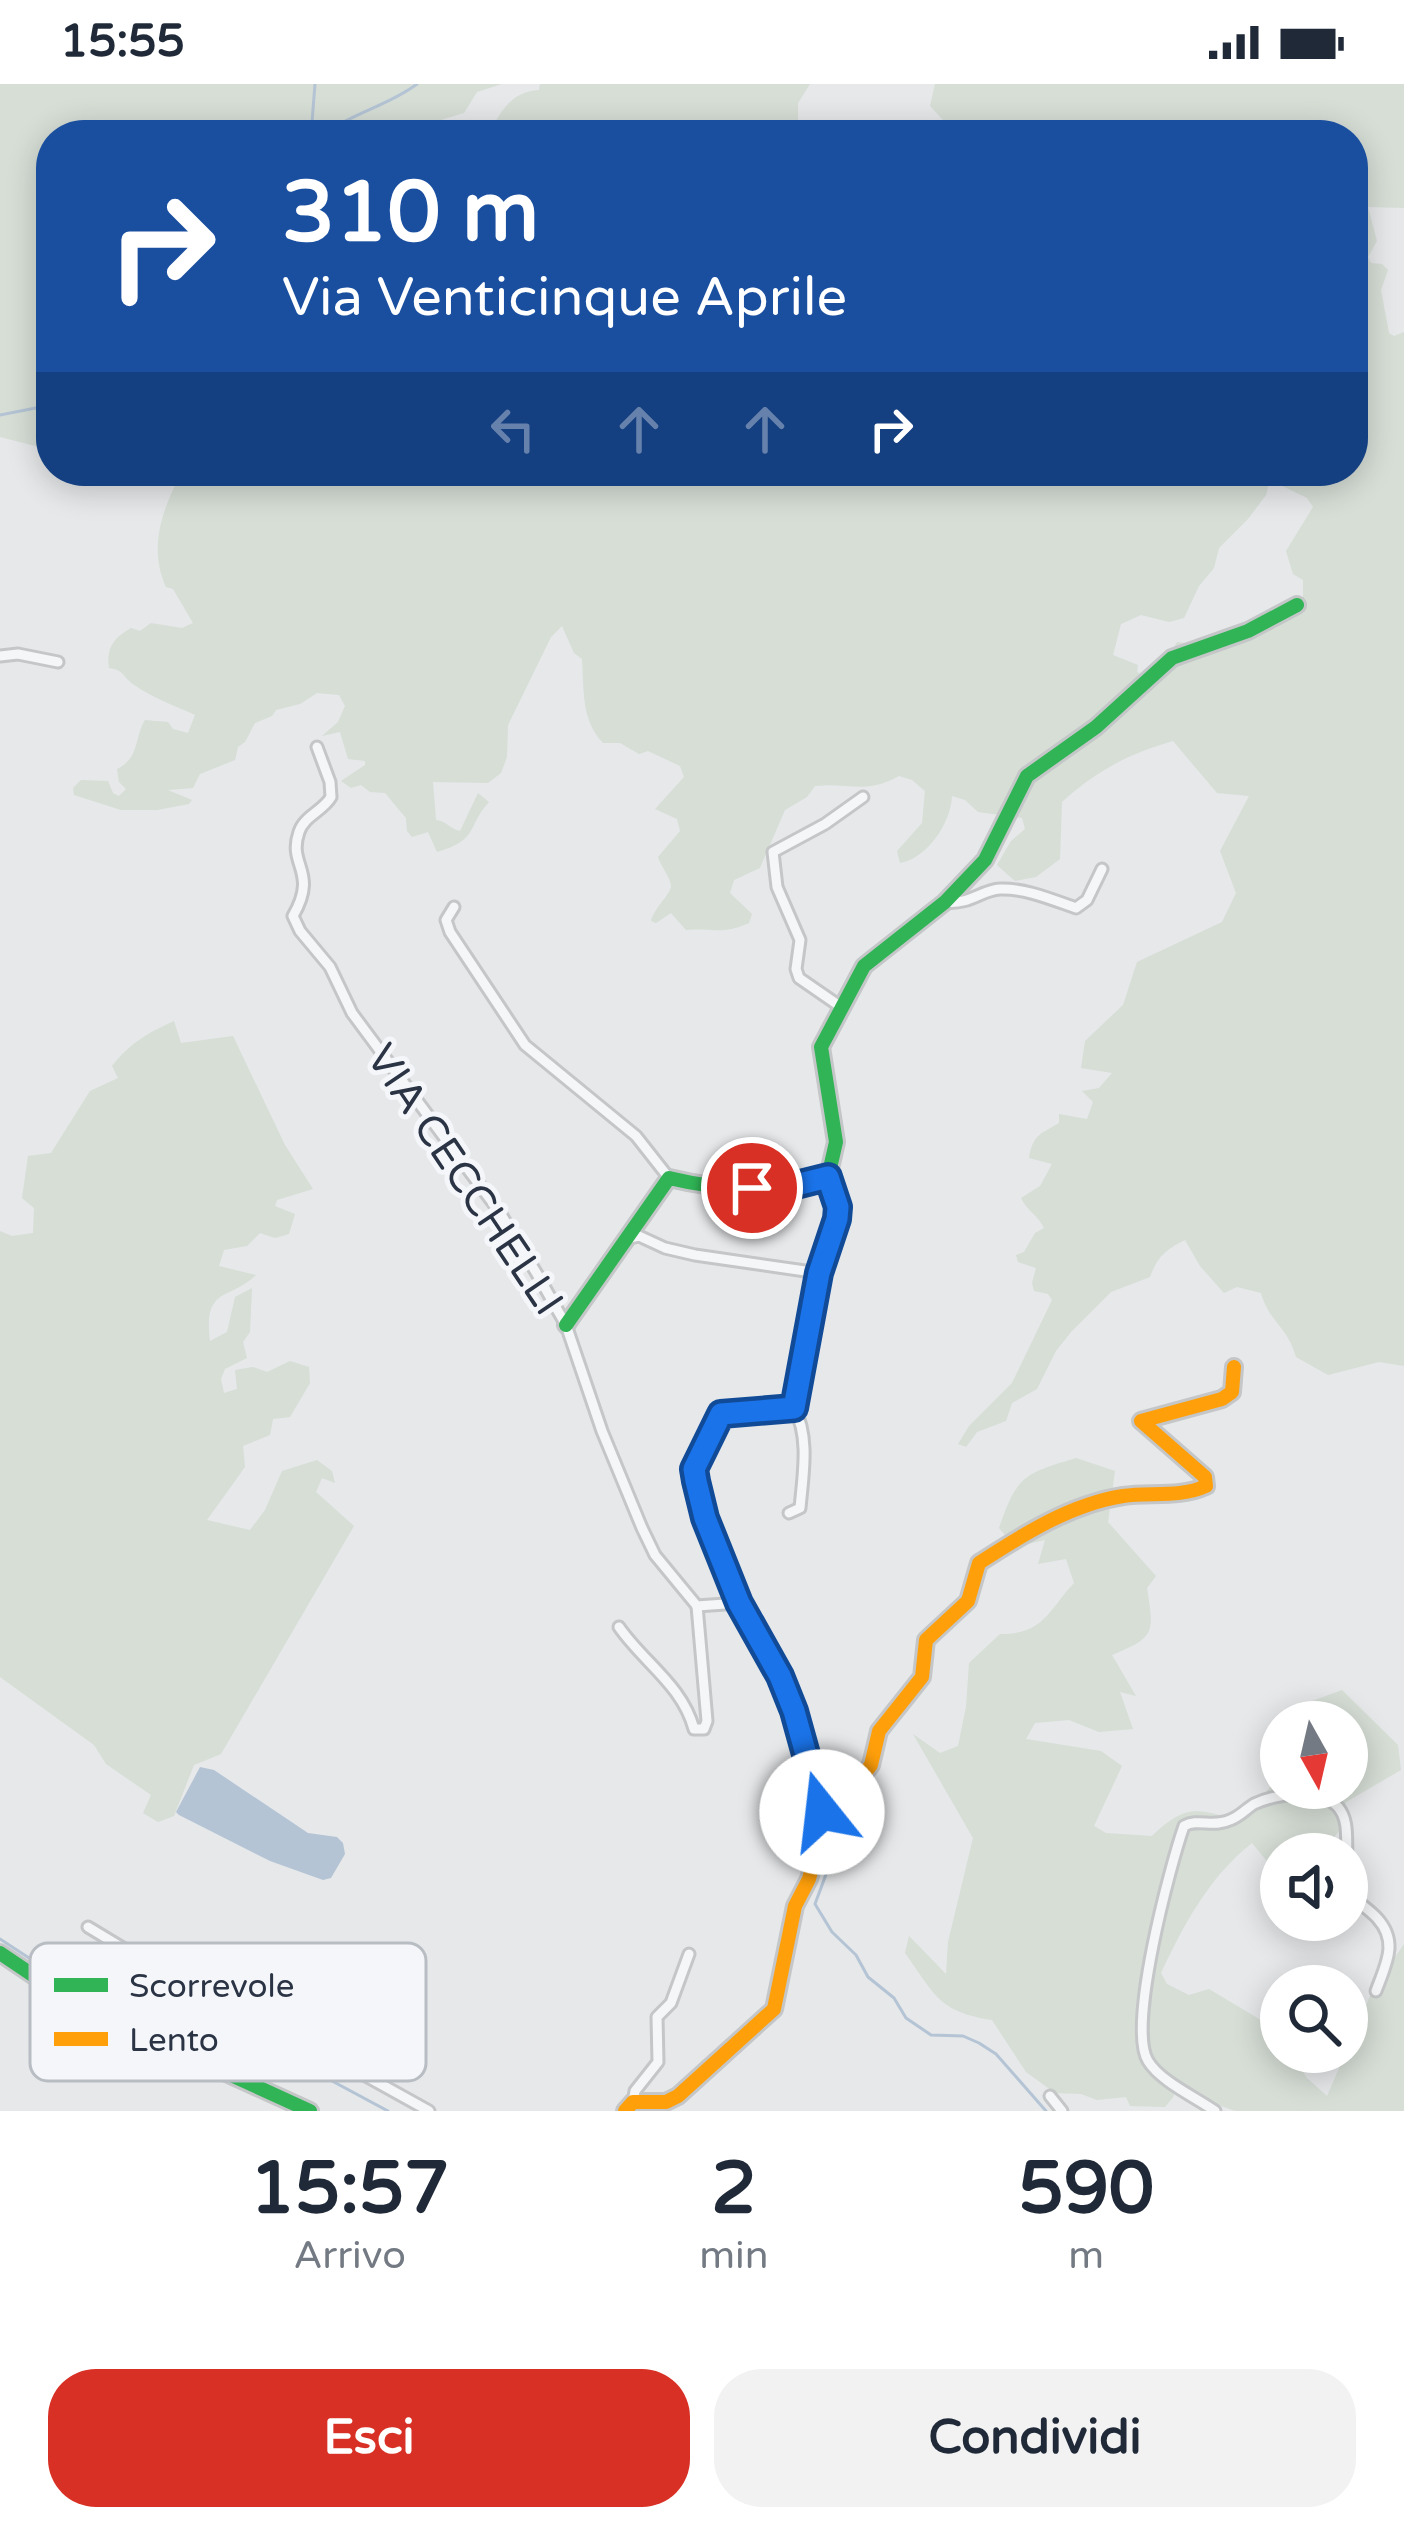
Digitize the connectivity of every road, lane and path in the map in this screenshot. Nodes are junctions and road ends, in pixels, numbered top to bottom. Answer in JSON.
{"nodes":[{"id":1,"x":1297,"y":604,"type":"dead end"},
{"id":2,"x":0,"y":656,"type":"edge"},
{"id":3,"x":58,"y":662,"type":"dead end"},
{"id":4,"x":317,"y":747,"type":"dead end"},
{"id":5,"x":863,"y":797,"type":"dead end"},
{"id":6,"x":1102,"y":869,"type":"dead end"},
{"id":7,"x":945,"y":902,"type":"junction"},
{"id":8,"x":454,"y":908,"type":"dead end"},
{"id":9,"x":841,"y":1007,"type":"junction"},
{"id":10,"x":828,"y":1177,"type":"junction"},
{"id":11,"x":669,"y":1178,"type":"junction"},
{"id":12,"x":630,"y":1238,"type":"junction"},
{"id":13,"x":819,"y":1273,"type":"junction"},
{"id":14,"x":566,"y":1325,"type":"junction"},
{"id":15,"x":1234,"y":1367,"type":"dead end"},
{"id":16,"x":794,"y":1408,"type":"junction"},
{"id":17,"x":789,"y":1513,"type":"dead end"},
{"id":18,"x":739,"y":1603,"type":"junction"},
{"id":19,"x":698,"y":1606,"type":"junction"},
{"id":20,"x":619,"y":1627,"type":"dead end"},
{"id":21,"x":822,"y":1812,"type":"junction"},
{"id":22,"x":1346,"y":1833,"type":"edge"},
{"id":23,"x":1368,"y":1910,"type":"edge"},
{"id":24,"x":88,"y":1927,"type":"dead end"},
{"id":25,"x":114,"y":1943,"type":"edge"},
{"id":26,"x":0,"y":1953,"type":"edge"},
{"id":27,"x":689,"y":1954,"type":"dead end"},
{"id":28,"x":30,"y":1973,"type":"edge"},
{"id":29,"x":1376,"y":1991,"type":"dead end"},
{"id":30,"x":235,"y":2081,"type":"edge"},
{"id":31,"x":375,"y":2081,"type":"edge"},
{"id":32,"x":1050,"y":2096,"type":"dead end"},
{"id":33,"x":287,"y":2106,"type":"edge"},
{"id":34,"x":629,"y":2107,"type":"edge"},
{"id":35,"x":310,"y":2111,"type":"edge"},
{"id":36,"x":429,"y":2111,"type":"edge"},
{"id":37,"x":1062,"y":2111,"type":"edge"},
{"id":38,"x":1215,"y":2111,"type":"edge"}],
"edges":[{"from":1,"to":7,"type":"street"},
{"from":2,"to":3,"type":"street"},
{"from":4,"to":14,"type":"street","name":"VIA CECCHELLI"},
{"from":5,"to":9,"type":"street"},
{"from":6,"to":7,"type":"street"},
{"from":7,"to":9,"type":"street"},
{"from":8,"to":11,"type":"street"},
{"from":9,"to":10,"type":"street"},
{"from":10,"to":11,"type":"street"},
{"from":10,"to":13,"type":"street"},
{"from":11,"to":12,"type":"street"},
{"from":12,"to":13,"type":"street"},
{"from":12,"to":14,"type":"street"},
{"from":13,"to":16,"type":"street"},
{"from":14,"to":19,"type":"street","name":"VIA CECCHELLI"},
{"from":15,"to":21,"type":"street"},
{"from":16,"to":17,"type":"street"},
{"from":16,"to":18,"type":"street"},
{"from":18,"to":19,"type":"street"},
{"from":18,"to":21,"type":"street"},
{"from":19,"to":20,"type":"street"},
{"from":21,"to":34,"type":"street"},
{"from":22,"to":38,"type":"street"},
{"from":23,"to":29,"type":"street"},
{"from":24,"to":25,"type":"street"},
{"from":26,"to":28,"type":"street"},
{"from":27,"to":34,"type":"street"},
{"from":30,"to":33,"type":"street"},
{"from":31,"to":36,"type":"street"},
{"from":32,"to":37,"type":"street"},
{"from":33,"to":35,"type":"street"}]}
